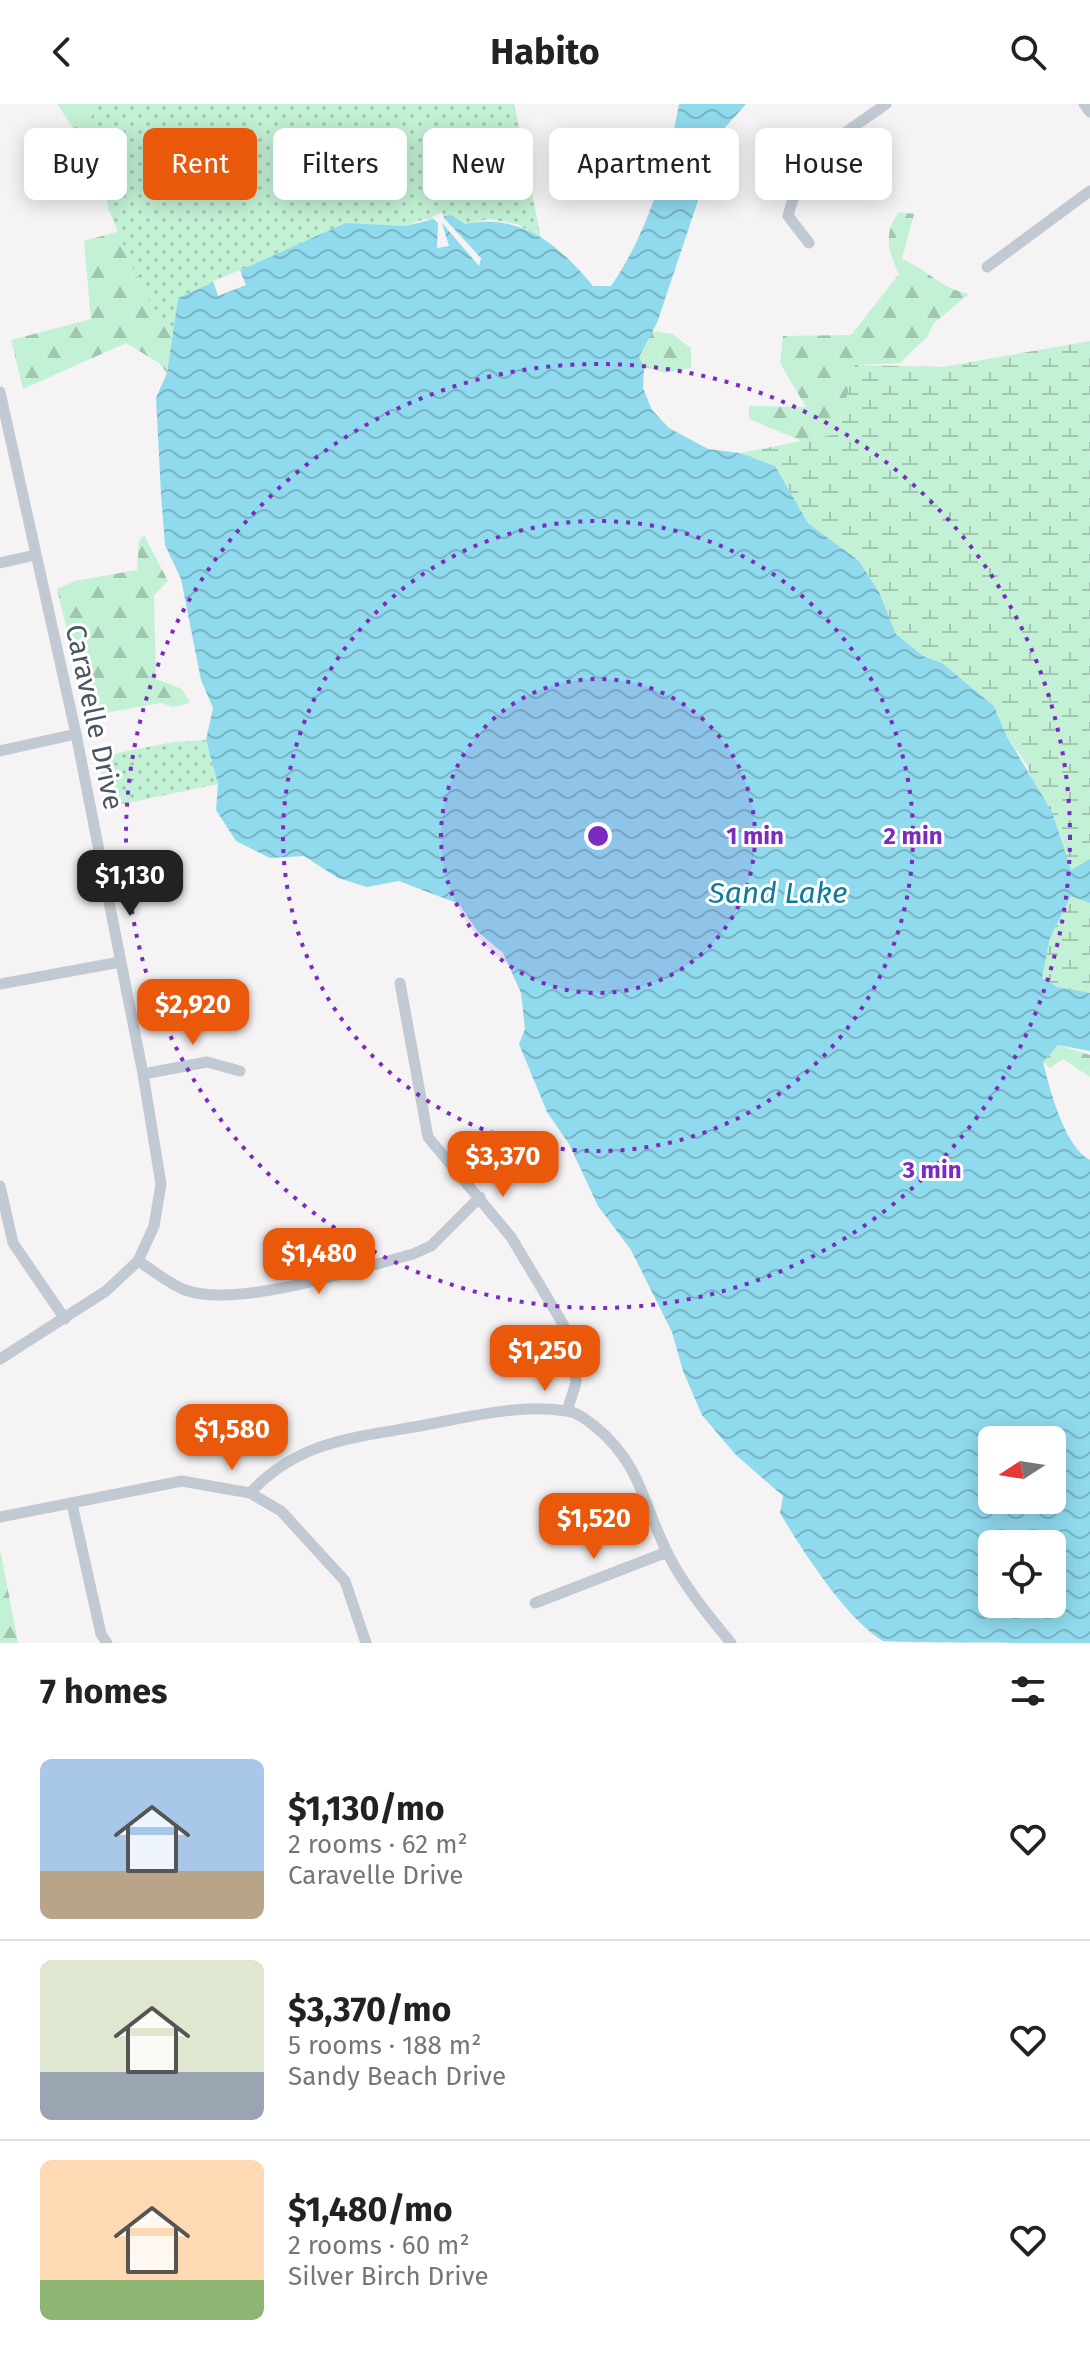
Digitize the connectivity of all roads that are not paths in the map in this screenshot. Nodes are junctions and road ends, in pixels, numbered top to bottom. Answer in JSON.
{"nodes":[{"id":1,"x":886,"y":104,"type":"edge"},
{"id":2,"x":1084,"y":104,"type":"edge"},
{"id":3,"x":1090,"y":112,"type":"edge"},
{"id":4,"x":1090,"y":191,"type":"edge"},
{"id":5,"x":809,"y":243,"type":"dead end"},
{"id":6,"x":987,"y":267,"type":"dead end"},
{"id":7,"x":0,"y":392,"type":"edge"},
{"id":8,"x":5,"y":445,"type":"edge"},
{"id":9,"x":35,"y":555,"type":"junction"},
{"id":10,"x":0,"y":563,"type":"edge"},
{"id":11,"x":76,"y":734,"type":"junction"},
{"id":12,"x":0,"y":751,"type":"edge"},
{"id":13,"x":120,"y":962,"type":"junction"},
{"id":14,"x":400,"y":983,"type":"dead end"},
{"id":15,"x":0,"y":984,"type":"edge"},
{"id":16,"x":240,"y":1071,"type":"dead end"},
{"id":17,"x":143,"y":1074,"type":"junction"},
{"id":18,"x":0,"y":1186,"type":"edge"},
{"id":19,"x":480,"y":1197,"type":"junction"},
{"id":20,"x":304,"y":1244,"type":"dead end"},
{"id":21,"x":138,"y":1261,"type":"junction"},
{"id":22,"x":313,"y":1279,"type":"junction"},
{"id":23,"x":65,"y":1319,"type":"junction"},
{"id":24,"x":0,"y":1359,"type":"edge"},
{"id":25,"x":567,"y":1411,"type":"junction"},
{"id":26,"x":250,"y":1493,"type":"junction"},
{"id":27,"x":72,"y":1504,"type":"junction"},
{"id":28,"x":0,"y":1517,"type":"edge"},
{"id":29,"x":667,"y":1552,"type":"junction"},
{"id":30,"x":535,"y":1603,"type":"dead end"},
{"id":31,"x":107,"y":1643,"type":"edge"},
{"id":32,"x":366,"y":1643,"type":"edge"},
{"id":33,"x":731,"y":1643,"type":"edge"}],
"edges":[{"from":1,"to":5,"type":"street"},
{"from":2,"to":3,"type":"street"},
{"from":4,"to":6,"type":"street"},
{"from":7,"to":8,"type":"street","name":"Caravelle Drive"},
{"from":8,"to":9,"type":"street","name":"Caravelle Drive"},
{"from":9,"to":10,"type":"street"},
{"from":9,"to":11,"type":"street","name":"Caravelle Drive"},
{"from":11,"to":12,"type":"street"},
{"from":11,"to":13,"type":"street","name":"Caravelle Drive"},
{"from":13,"to":15,"type":"street"},
{"from":13,"to":17,"type":"street","name":"Caravelle Drive"},
{"from":14,"to":19,"type":"street"},
{"from":16,"to":17,"type":"street"},
{"from":17,"to":21,"type":"street","name":"Caravelle Drive"},
{"from":18,"to":23,"type":"street"},
{"from":19,"to":22,"type":"street"},
{"from":19,"to":25,"type":"street"},
{"from":20,"to":22,"type":"street"},
{"from":21,"to":22,"type":"street"},
{"from":21,"to":23,"type":"street","name":"Caravelle Drive"},
{"from":23,"to":24,"type":"street","name":"Caravelle Drive"},
{"from":25,"to":26,"type":"street"},
{"from":25,"to":29,"type":"street"},
{"from":26,"to":27,"type":"street"},
{"from":26,"to":32,"type":"street"},
{"from":27,"to":28,"type":"street"},
{"from":27,"to":31,"type":"street"},
{"from":29,"to":30,"type":"street"},
{"from":29,"to":33,"type":"street"}]}
